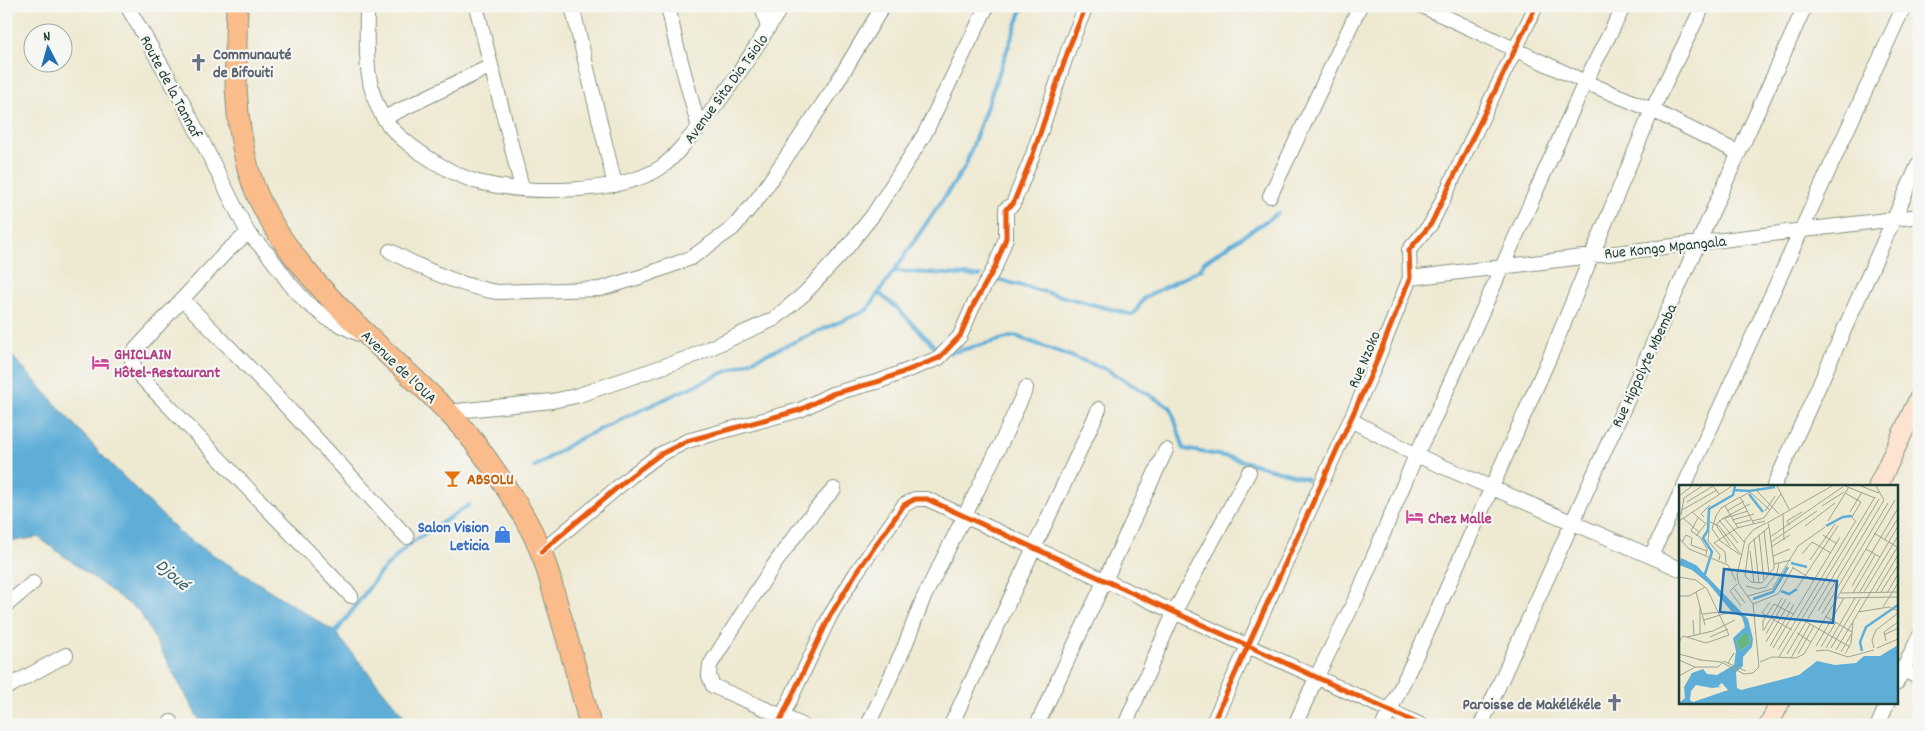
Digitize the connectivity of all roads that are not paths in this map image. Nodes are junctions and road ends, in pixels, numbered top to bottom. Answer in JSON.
{"nodes":[{"id":1,"x":127,"y":6,"type":"edge"},
{"id":2,"x":237,"y":6,"type":"edge"},
{"id":3,"x":367,"y":6,"type":"edge"},
{"id":4,"x":476,"y":6,"type":"edge"},
{"id":5,"x":572,"y":6,"type":"edge"},
{"id":6,"x":668,"y":6,"type":"edge"},
{"id":7,"x":762,"y":6,"type":"edge"},
{"id":8,"x":782,"y":6,"type":"edge"},
{"id":9,"x":883,"y":6,"type":"edge"},
{"id":10,"x":987,"y":6,"type":"edge"},
{"id":11,"x":1086,"y":6,"type":"edge"},
{"id":12,"x":1360,"y":6,"type":"edge"},
{"id":13,"x":1422,"y":6,"type":"edge"},
{"id":14,"x":1536,"y":6,"type":"edge"},
{"id":15,"x":1624,"y":6,"type":"edge"},
{"id":16,"x":1703,"y":6,"type":"edge"},
{"id":17,"x":1805,"y":6,"type":"edge"},
{"id":18,"x":1904,"y":6,"type":"edge"},
{"id":19,"x":768,"y":28,"type":"junction"},
{"id":20,"x":1516,"y":49,"type":"junction"},
{"id":21,"x":491,"y":66,"type":"junction"},
{"id":22,"x":1585,"y":82,"type":"junction"},
{"id":23,"x":1652,"y":110,"type":"junction"},
{"id":24,"x":384,"y":118,"type":"junction"},
{"id":25,"x":699,"y":128,"type":"junction"},
{"id":26,"x":1739,"y":153,"type":"junction"},
{"id":27,"x":1919,"y":163,"type":"edge"},
{"id":28,"x":614,"y":185,"type":"junction"},
{"id":29,"x":522,"y":188,"type":"junction"},
{"id":30,"x":1270,"y":196,"type":"dead end"},
{"id":31,"x":1919,"y":216,"type":"edge"},
{"id":32,"x":1893,"y":218,"type":"junction"},
{"id":33,"x":1802,"y":229,"type":"junction"},
{"id":34,"x":248,"y":233,"type":"junction"},
{"id":35,"x":1698,"y":244,"type":"junction"},
{"id":36,"x":390,"y":251,"type":"dead end"},
{"id":37,"x":1593,"y":254,"type":"junction"},
{"id":38,"x":1503,"y":266,"type":"junction"},
{"id":39,"x":1410,"y":278,"type":"junction"},
{"id":40,"x":183,"y":300,"type":"junction"},
{"id":41,"x":374,"y":341,"type":"junction"},
{"id":42,"x":1026,"y":388,"type":"dead end"},
{"id":43,"x":1919,"y":398,"type":"edge"},
{"id":44,"x":1098,"y":409,"type":"dead end"},
{"id":45,"x":448,"y":412,"type":"junction"},
{"id":46,"x":1351,"y":420,"type":"junction"},
{"id":47,"x":1166,"y":450,"type":"dead end"},
{"id":48,"x":1416,"y":455,"type":"junction"},
{"id":49,"x":1249,"y":472,"type":"dead end"},
{"id":50,"x":1684,"y":485,"type":"edge"},
{"id":51,"x":1774,"y":485,"type":"edge"},
{"id":52,"x":1878,"y":485,"type":"edge"},
{"id":53,"x":1492,"y":487,"type":"junction"},
{"id":54,"x":834,"y":489,"type":"dead end"},
{"id":55,"x":1679,"y":496,"type":"edge"},
{"id":56,"x":965,"y":516,"type":"junction"},
{"id":57,"x":1572,"y":521,"type":"junction"},
{"id":58,"x":407,"y":536,"type":"dead end"},
{"id":59,"x":1034,"y":548,"type":"junction"},
{"id":60,"x":541,"y":552,"type":"junction"},
{"id":61,"x":1651,"y":556,"type":"junction"},
{"id":62,"x":1679,"y":570,"type":"edge"},
{"id":63,"x":1105,"y":580,"type":"junction"},
{"id":64,"x":33,"y":583,"type":"dead end"},
{"id":65,"x":351,"y":596,"type":"dead end"},
{"id":66,"x":6,"y":606,"type":"edge"},
{"id":67,"x":1174,"y":613,"type":"junction"},
{"id":68,"x":1919,"y":637,"type":"edge"},
{"id":69,"x":1248,"y":646,"type":"junction"},
{"id":70,"x":66,"y":655,"type":"dead end"},
{"id":71,"x":1899,"y":669,"type":"edge"},
{"id":72,"x":1919,"y":677,"type":"edge"},
{"id":73,"x":1316,"y":678,"type":"junction"},
{"id":74,"x":6,"y":688,"type":"edge"},
{"id":75,"x":1779,"y":704,"type":"edge"},
{"id":76,"x":1887,"y":704,"type":"edge"},
{"id":77,"x":1391,"y":711,"type":"junction"},
{"id":78,"x":780,"y":721,"type":"edge"},
{"id":79,"x":590,"y":725,"type":"edge"},
{"id":80,"x":802,"y":725,"type":"edge"},
{"id":81,"x":868,"y":725,"type":"edge"},
{"id":82,"x":951,"y":725,"type":"edge"},
{"id":83,"x":1037,"y":725,"type":"edge"},
{"id":84,"x":1125,"y":725,"type":"edge"},
{"id":85,"x":1212,"y":725,"type":"edge"},
{"id":86,"x":1295,"y":725,"type":"edge"},
{"id":87,"x":1383,"y":725,"type":"edge"},
{"id":88,"x":1421,"y":725,"type":"edge"},
{"id":89,"x":1481,"y":725,"type":"edge"},
{"id":90,"x":1769,"y":725,"type":"edge"},
{"id":91,"x":1878,"y":725,"type":"edge"}],
"edges":[{"from":1,"to":34,"type":"street","name":"Route de la Tannaf"},
{"from":2,"to":41,"type":"main road","name":"Avenue de l'OUA"},
{"from":3,"to":24,"type":"street","name":"Avenue Sita Dia Tsiolo"},
{"from":4,"to":21,"type":"street"},
{"from":5,"to":28,"type":"street"},
{"from":6,"to":25,"type":"street"},
{"from":7,"to":19,"type":"street"},
{"from":8,"to":19,"type":"street","name":"Avenue Sita Dia Tsiolo"},
{"from":9,"to":36,"type":"street"},
{"from":10,"to":45,"type":"street"},
{"from":11,"to":60,"type":"street"},
{"from":12,"to":30,"type":"street"},
{"from":13,"to":20,"type":"street"},
{"from":14,"to":20,"type":"street","name":"Rue Nzoko"},
{"from":15,"to":22,"type":"street"},
{"from":16,"to":23,"type":"street"},
{"from":17,"to":26,"type":"street","name":"Rue Hippolyte Mbemba"},
{"from":18,"to":33,"type":"street"},
{"from":19,"to":25,"type":"street","name":"Avenue Sita Dia Tsiolo"},
{"from":20,"to":22,"type":"street"},
{"from":20,"to":39,"type":"street","name":"Rue Nzoko"},
{"from":21,"to":24,"type":"street"},
{"from":21,"to":29,"type":"street"},
{"from":22,"to":23,"type":"street"},
{"from":22,"to":38,"type":"street"},
{"from":23,"to":26,"type":"street"},
{"from":23,"to":37,"type":"street"},
{"from":24,"to":29,"type":"street","name":"Avenue Sita Dia Tsiolo"},
{"from":25,"to":28,"type":"street","name":"Avenue Sita Dia Tsiolo"},
{"from":26,"to":35,"type":"street","name":"Rue Hippolyte Mbemba"},
{"from":27,"to":32,"type":"street"},
{"from":28,"to":29,"type":"street","name":"Avenue Sita Dia Tsiolo"},
{"from":31,"to":32,"type":"street","name":"Rue Kongo Mpangala"},
{"from":32,"to":33,"type":"street","name":"Rue Kongo Mpangala"},
{"from":32,"to":51,"type":"street"},
{"from":33,"to":35,"type":"street","name":"Rue Kongo Mpangala"},
{"from":33,"to":50,"type":"street"},
{"from":34,"to":40,"type":"street"},
{"from":34,"to":41,"type":"street","name":"Route de la Tannaf"},
{"from":35,"to":37,"type":"street","name":"Rue Kongo Mpangala"},
{"from":35,"to":57,"type":"street","name":"Rue Hippolyte Mbemba"},
{"from":37,"to":38,"type":"street","name":"Rue Kongo Mpangala"},
{"from":37,"to":53,"type":"street"},
{"from":38,"to":39,"type":"street","name":"Rue Kongo Mpangala"},
{"from":38,"to":48,"type":"street"},
{"from":39,"to":46,"type":"street","name":"Rue Nzoko"},
{"from":40,"to":58,"type":"street"},
{"from":40,"to":65,"type":"street"},
{"from":41,"to":45,"type":"main road","name":"Avenue de l'OUA"},
{"from":42,"to":56,"type":"street"},
{"from":43,"to":52,"type":"main road"},
{"from":44,"to":59,"type":"street"},
{"from":45,"to":60,"type":"main road","name":"Avenue de l'OUA"},
{"from":46,"to":48,"type":"street"},
{"from":46,"to":69,"type":"street","name":"Rue Nzoko"},
{"from":47,"to":63,"type":"street"},
{"from":48,"to":53,"type":"street"},
{"from":48,"to":73,"type":"street"},
{"from":49,"to":67,"type":"street"},
{"from":53,"to":57,"type":"street"},
{"from":53,"to":77,"type":"street"},
{"from":54,"to":78,"type":"street"},
{"from":55,"to":61,"type":"street"},
{"from":56,"to":59,"type":"street"},
{"from":56,"to":78,"type":"street"},
{"from":56,"to":81,"type":"street"},
{"from":57,"to":61,"type":"street"},
{"from":57,"to":89,"type":"street","name":"Rue Hippolyte Mbemba"},
{"from":59,"to":63,"type":"street"},
{"from":59,"to":82,"type":"street"},
{"from":60,"to":79,"type":"main road","name":"Avenue de l'OUA"},
{"from":61,"to":62,"type":"street"},
{"from":63,"to":67,"type":"street"},
{"from":63,"to":83,"type":"street"},
{"from":64,"to":66,"type":"street"},
{"from":67,"to":69,"type":"street"},
{"from":67,"to":84,"type":"street"},
{"from":68,"to":71,"type":"street"},
{"from":69,"to":73,"type":"street"},
{"from":69,"to":85,"type":"street","name":"Rue Nzoko"},
{"from":70,"to":74,"type":"street"},
{"from":71,"to":72,"type":"street"},
{"from":73,"to":77,"type":"street"},
{"from":73,"to":86,"type":"street"},
{"from":75,"to":90,"type":"main road"},
{"from":76,"to":91,"type":"street"},
{"from":77,"to":87,"type":"street"},
{"from":77,"to":88,"type":"street"},
{"from":78,"to":80,"type":"street"}]}
